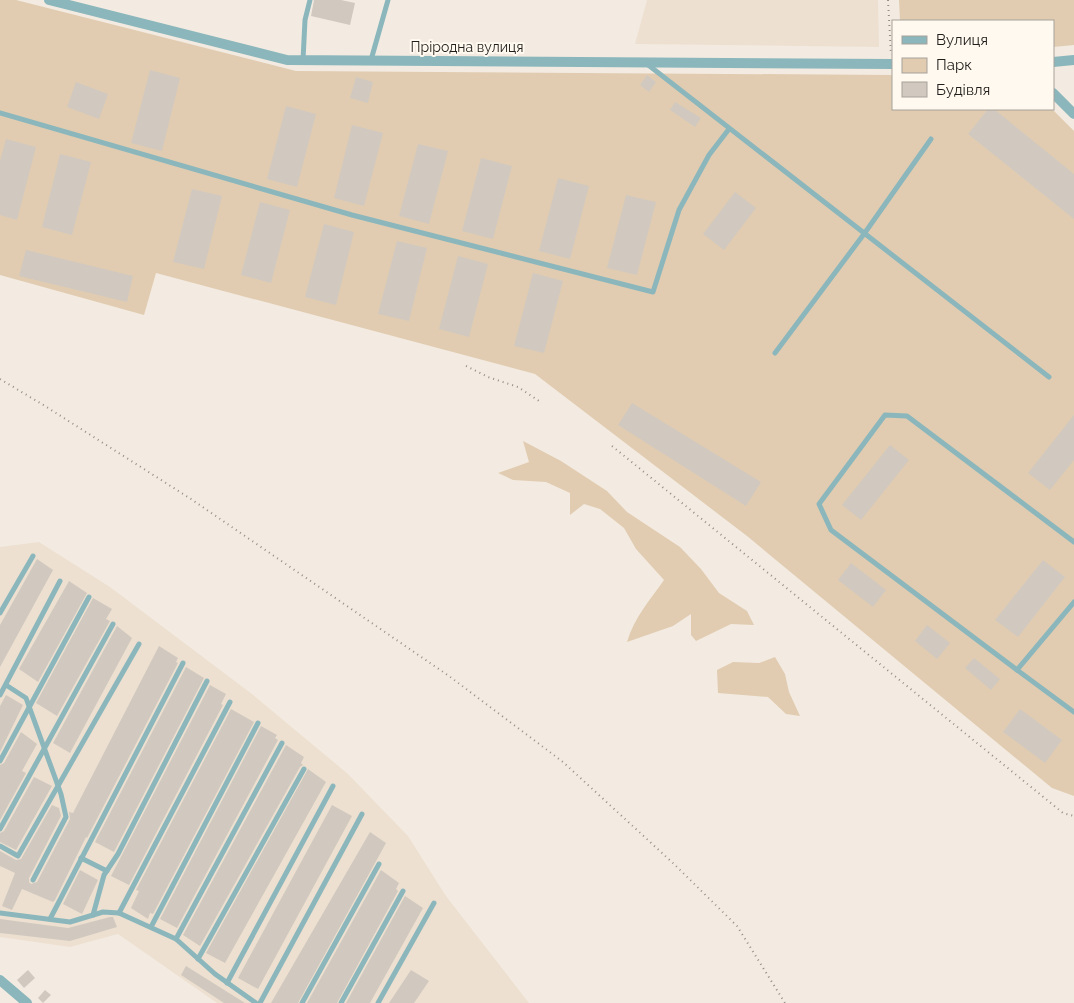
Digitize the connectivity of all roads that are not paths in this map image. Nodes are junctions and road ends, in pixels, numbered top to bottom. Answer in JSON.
{"nodes":[{"id":1,"x":49,"y":0,"type":"edge"},
{"id":2,"x":310,"y":0,"type":"edge"},
{"id":3,"x":388,"y":0,"type":"edge"},
{"id":4,"x":303,"y":60,"type":"junction"},
{"id":5,"x":372,"y":60,"type":"junction"},
{"id":6,"x":1074,"y":60,"type":"edge"},
{"id":7,"x":645,"y":62,"type":"junction"},
{"id":8,"x":1054,"y":62,"type":"edge"},
{"id":9,"x":892,"y":64,"type":"edge"},
{"id":10,"x":1054,"y":94,"type":"edge"},
{"id":11,"x":0,"y":113,"type":"edge"},
{"id":12,"x":1074,"y":114,"type":"edge"},
{"id":13,"x":729,"y":129,"type":"junction"},
{"id":14,"x":931,"y":139,"type":"dead end"},
{"id":15,"x":864,"y":234,"type":"junction"},
{"id":16,"x":775,"y":353,"type":"dead end"},
{"id":17,"x":1049,"y":377,"type":"dead end"},
{"id":18,"x":1074,"y":542,"type":"edge"},
{"id":19,"x":33,"y":556,"type":"dead end"},
{"id":20,"x":60,"y":581,"type":"dead end"},
{"id":21,"x":89,"y":597,"type":"dead end"},
{"id":22,"x":1074,"y":602,"type":"edge"},
{"id":23,"x":2,"y":603,"type":"edge"},
{"id":24,"x":0,"y":613,"type":"edge"},
{"id":25,"x":113,"y":624,"type":"dead end"},
{"id":26,"x":139,"y":644,"type":"dead end"},
{"id":27,"x":183,"y":663,"type":"dead end"},
{"id":28,"x":1017,"y":670,"type":"junction"},
{"id":29,"x":207,"y":680,"type":"dead end"},
{"id":30,"x":6,"y":685,"type":"junction"},
{"id":31,"x":0,"y":695,"type":"edge"},
{"id":32,"x":230,"y":702,"type":"dead end"},
{"id":33,"x":30,"y":707,"type":"junction"},
{"id":34,"x":1074,"y":712,"type":"edge"},
{"id":35,"x":258,"y":723,"type":"dead end"},
{"id":36,"x":282,"y":743,"type":"dead end"},
{"id":37,"x":44,"y":748,"type":"junction"},
{"id":38,"x":0,"y":761,"type":"edge"},
{"id":39,"x":304,"y":769,"type":"dead end"},
{"id":40,"x":333,"y":786,"type":"dead end"},
{"id":41,"x":59,"y":788,"type":"junction"},
{"id":42,"x":362,"y":814,"type":"dead end"},
{"id":43,"x":0,"y":829,"type":"edge"},
{"id":44,"x":0,"y":846,"type":"edge"},
{"id":45,"x":82,"y":858,"type":"junction"},
{"id":46,"x":379,"y":864,"type":"dead end"},
{"id":47,"x":107,"y":871,"type":"junction"},
{"id":48,"x":33,"y":880,"type":"dead end"},
{"id":49,"x":403,"y":891,"type":"dead end"},
{"id":50,"x":434,"y":903,"type":"dead end"},
{"id":51,"x":119,"y":912,"type":"junction"},
{"id":52,"x":0,"y":914,"type":"edge"},
{"id":53,"x":93,"y":915,"type":"junction"},
{"id":54,"x":50,"y":920,"type":"junction"},
{"id":55,"x":151,"y":927,"type":"junction"},
{"id":56,"x":176,"y":939,"type":"junction"},
{"id":57,"x":198,"y":959,"type":"junction"},
{"id":58,"x":0,"y":980,"type":"edge"},
{"id":59,"x":227,"y":983,"type":"junction"},
{"id":60,"x":27,"y":1003,"type":"edge"},
{"id":61,"x":256,"y":1003,"type":"edge"},
{"id":62,"x":260,"y":1003,"type":"edge"},
{"id":63,"x":302,"y":1003,"type":"edge"},
{"id":64,"x":340,"y":1003,"type":"edge"},
{"id":65,"x":378,"y":1003,"type":"edge"}],
"edges":[{"from":1,"to":4,"type":"street","name":"Пріродна вулиця"},
{"from":2,"to":4,"type":"lane"},
{"from":3,"to":5,"type":"lane"},
{"from":4,"to":5,"type":"street","name":"Пріродна вулиця"},
{"from":5,"to":7,"type":"street","name":"Пріродна вулиця"},
{"from":6,"to":8,"type":"street"},
{"from":7,"to":9,"type":"street","name":"Пріродна вулиця"},
{"from":7,"to":13,"type":"lane"},
{"from":10,"to":12,"type":"street"},
{"from":11,"to":13,"type":"lane"},
{"from":13,"to":15,"type":"lane"},
{"from":14,"to":15,"type":"lane"},
{"from":15,"to":16,"type":"lane"},
{"from":15,"to":17,"type":"lane"},
{"from":18,"to":28,"type":"lane"},
{"from":19,"to":23,"type":"lane"},
{"from":20,"to":30,"type":"lane"},
{"from":21,"to":33,"type":"lane"},
{"from":22,"to":28,"type":"lane"},
{"from":23,"to":24,"type":"lane"},
{"from":25,"to":37,"type":"lane"},
{"from":26,"to":41,"type":"lane"},
{"from":27,"to":45,"type":"lane"},
{"from":28,"to":34,"type":"lane"},
{"from":29,"to":47,"type":"lane"},
{"from":30,"to":31,"type":"lane"},
{"from":30,"to":33,"type":"lane"},
{"from":32,"to":51,"type":"lane"},
{"from":33,"to":37,"type":"lane"},
{"from":33,"to":38,"type":"lane"},
{"from":35,"to":55,"type":"lane"},
{"from":36,"to":56,"type":"lane"},
{"from":37,"to":41,"type":"lane"},
{"from":37,"to":43,"type":"lane"},
{"from":39,"to":57,"type":"lane"},
{"from":40,"to":59,"type":"lane"},
{"from":41,"to":44,"type":"lane"},
{"from":41,"to":48,"type":"lane"},
{"from":42,"to":62,"type":"lane"},
{"from":45,"to":47,"type":"lane"},
{"from":45,"to":54,"type":"lane"},
{"from":46,"to":63,"type":"lane"},
{"from":47,"to":53,"type":"lane"},
{"from":49,"to":64,"type":"lane"},
{"from":50,"to":65,"type":"lane"},
{"from":51,"to":53,"type":"lane"},
{"from":51,"to":55,"type":"lane"},
{"from":52,"to":54,"type":"lane"},
{"from":53,"to":54,"type":"lane"},
{"from":55,"to":56,"type":"lane"},
{"from":56,"to":57,"type":"lane"},
{"from":57,"to":59,"type":"lane"},
{"from":58,"to":60,"type":"street"},
{"from":59,"to":61,"type":"lane"}]}
